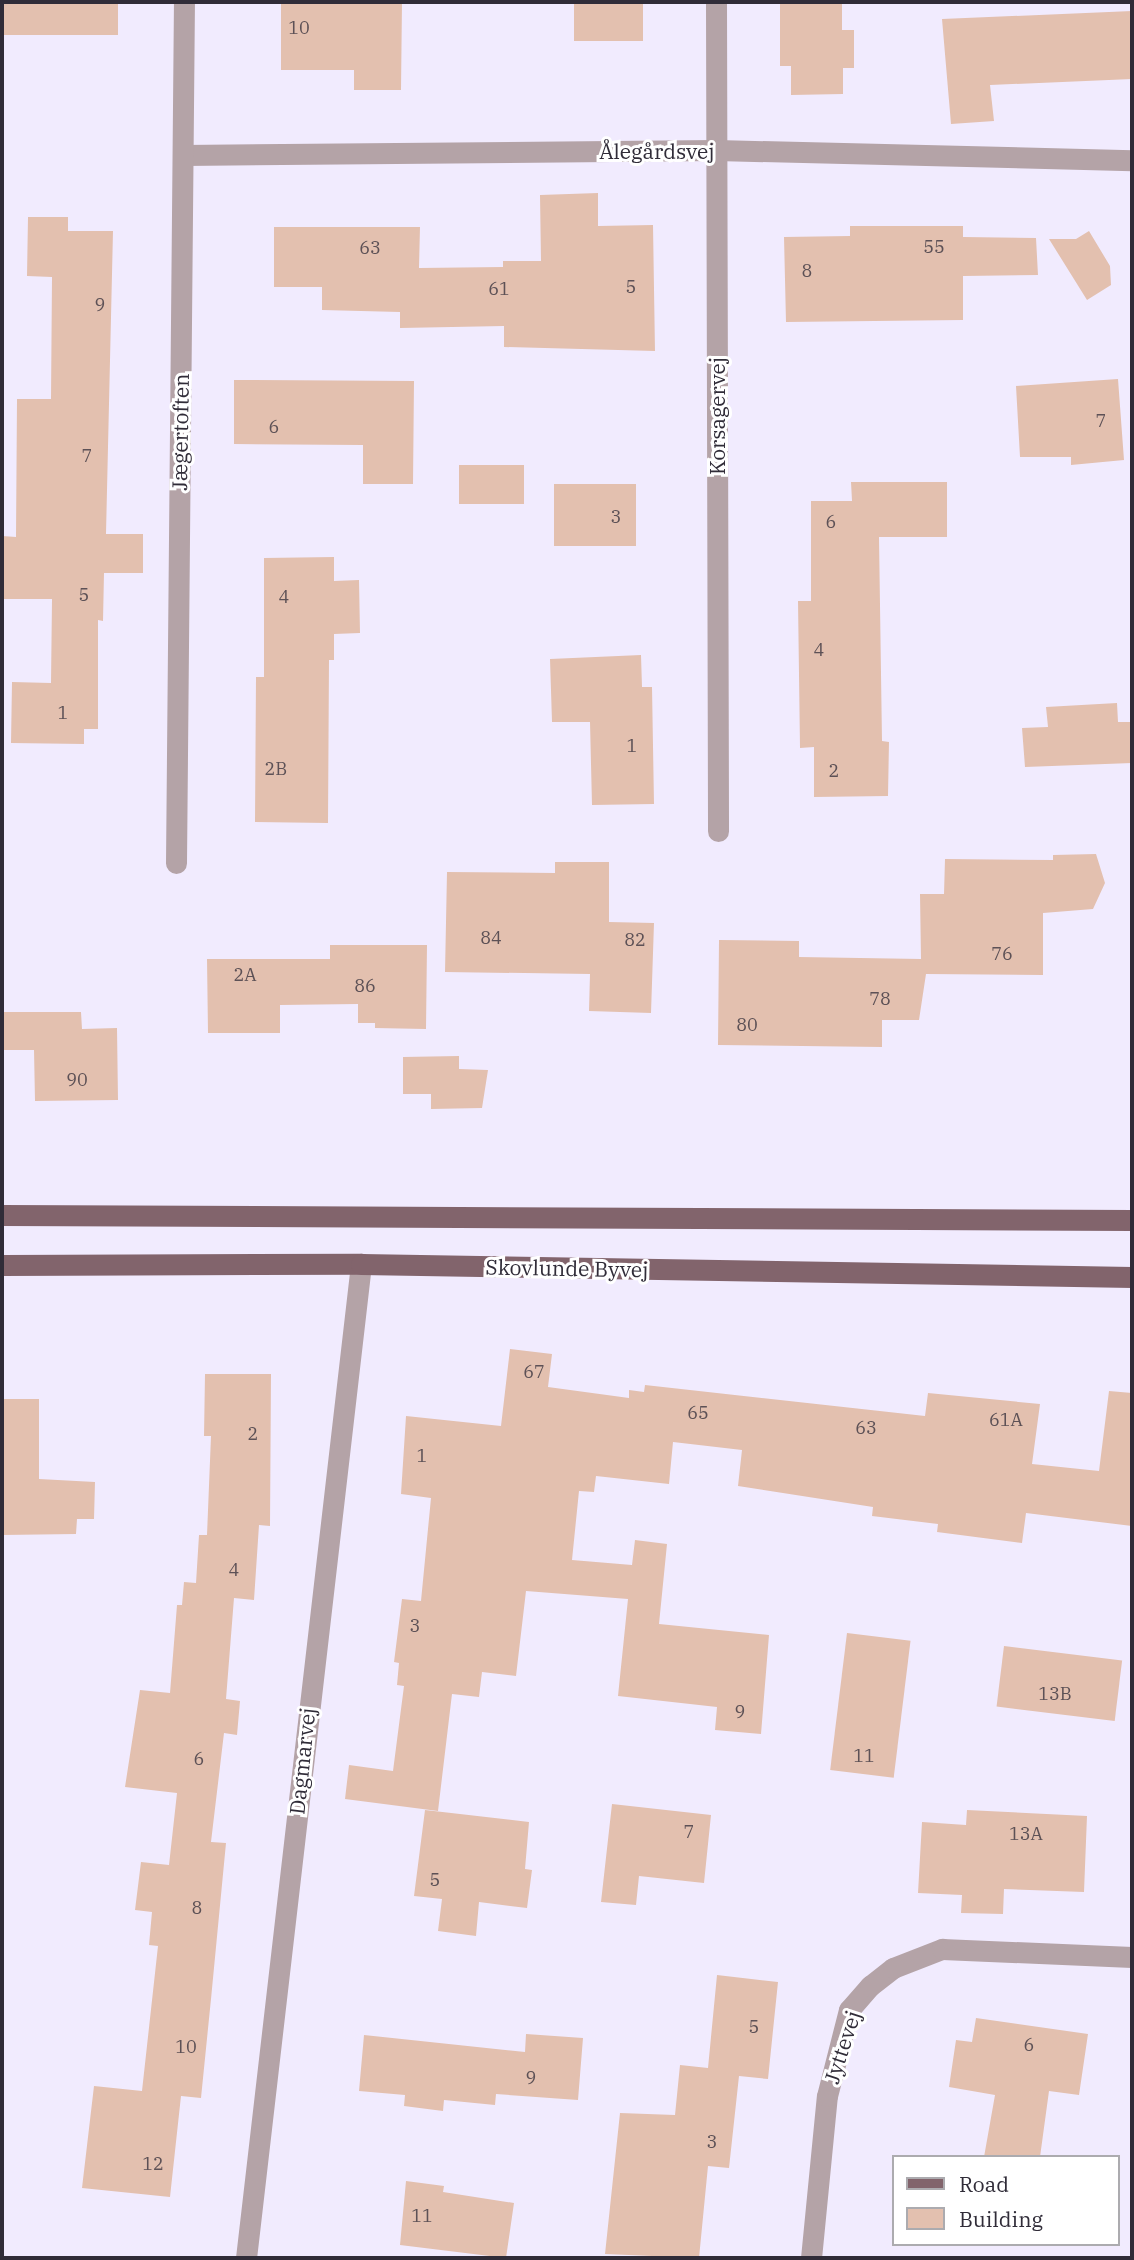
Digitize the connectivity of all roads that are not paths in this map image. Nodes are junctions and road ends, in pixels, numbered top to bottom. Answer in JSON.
{"nodes":[{"id":1,"x":184,"y":2,"type":"edge"},
{"id":2,"x":716,"y":2,"type":"edge"},
{"id":3,"x":716,"y":150,"type":"junction"},
{"id":4,"x":183,"y":155,"type":"junction"},
{"id":5,"x":1132,"y":160,"type":"edge"},
{"id":6,"x":718,"y":831,"type":"dead end"},
{"id":7,"x":176,"y":863,"type":"dead end"},
{"id":8,"x":2,"y":1215,"type":"edge"},
{"id":9,"x":1132,"y":1220,"type":"edge"},
{"id":10,"x":361,"y":1264,"type":"junction"},
{"id":11,"x":2,"y":1265,"type":"edge"},
{"id":12,"x":1132,"y":1277,"type":"edge"},
{"id":13,"x":1132,"y":1957,"type":"edge"},
{"id":14,"x":246,"y":2258,"type":"edge"},
{"id":15,"x":811,"y":2258,"type":"edge"}],
"edges":[{"from":1,"to":4,"type":"street","name":"Jægertoften"},
{"from":2,"to":3,"type":"street","name":"Korsagervej"},
{"from":3,"to":4,"type":"street","name":"Ålegårdsvej"},
{"from":3,"to":5,"type":"street","name":"Ålegårdsvej"},
{"from":3,"to":6,"type":"street","name":"Korsagervej"},
{"from":4,"to":7,"type":"street","name":"Jægertoften"},
{"from":8,"to":9,"type":"main road"},
{"from":10,"to":11,"type":"main road","name":"Skovlunde Byvej"},
{"from":10,"to":12,"type":"main road","name":"Skovlunde Byvej"},
{"from":10,"to":14,"type":"street","name":"Dagmarvej"},
{"from":13,"to":15,"type":"street","name":"Jyttevej"}]}
